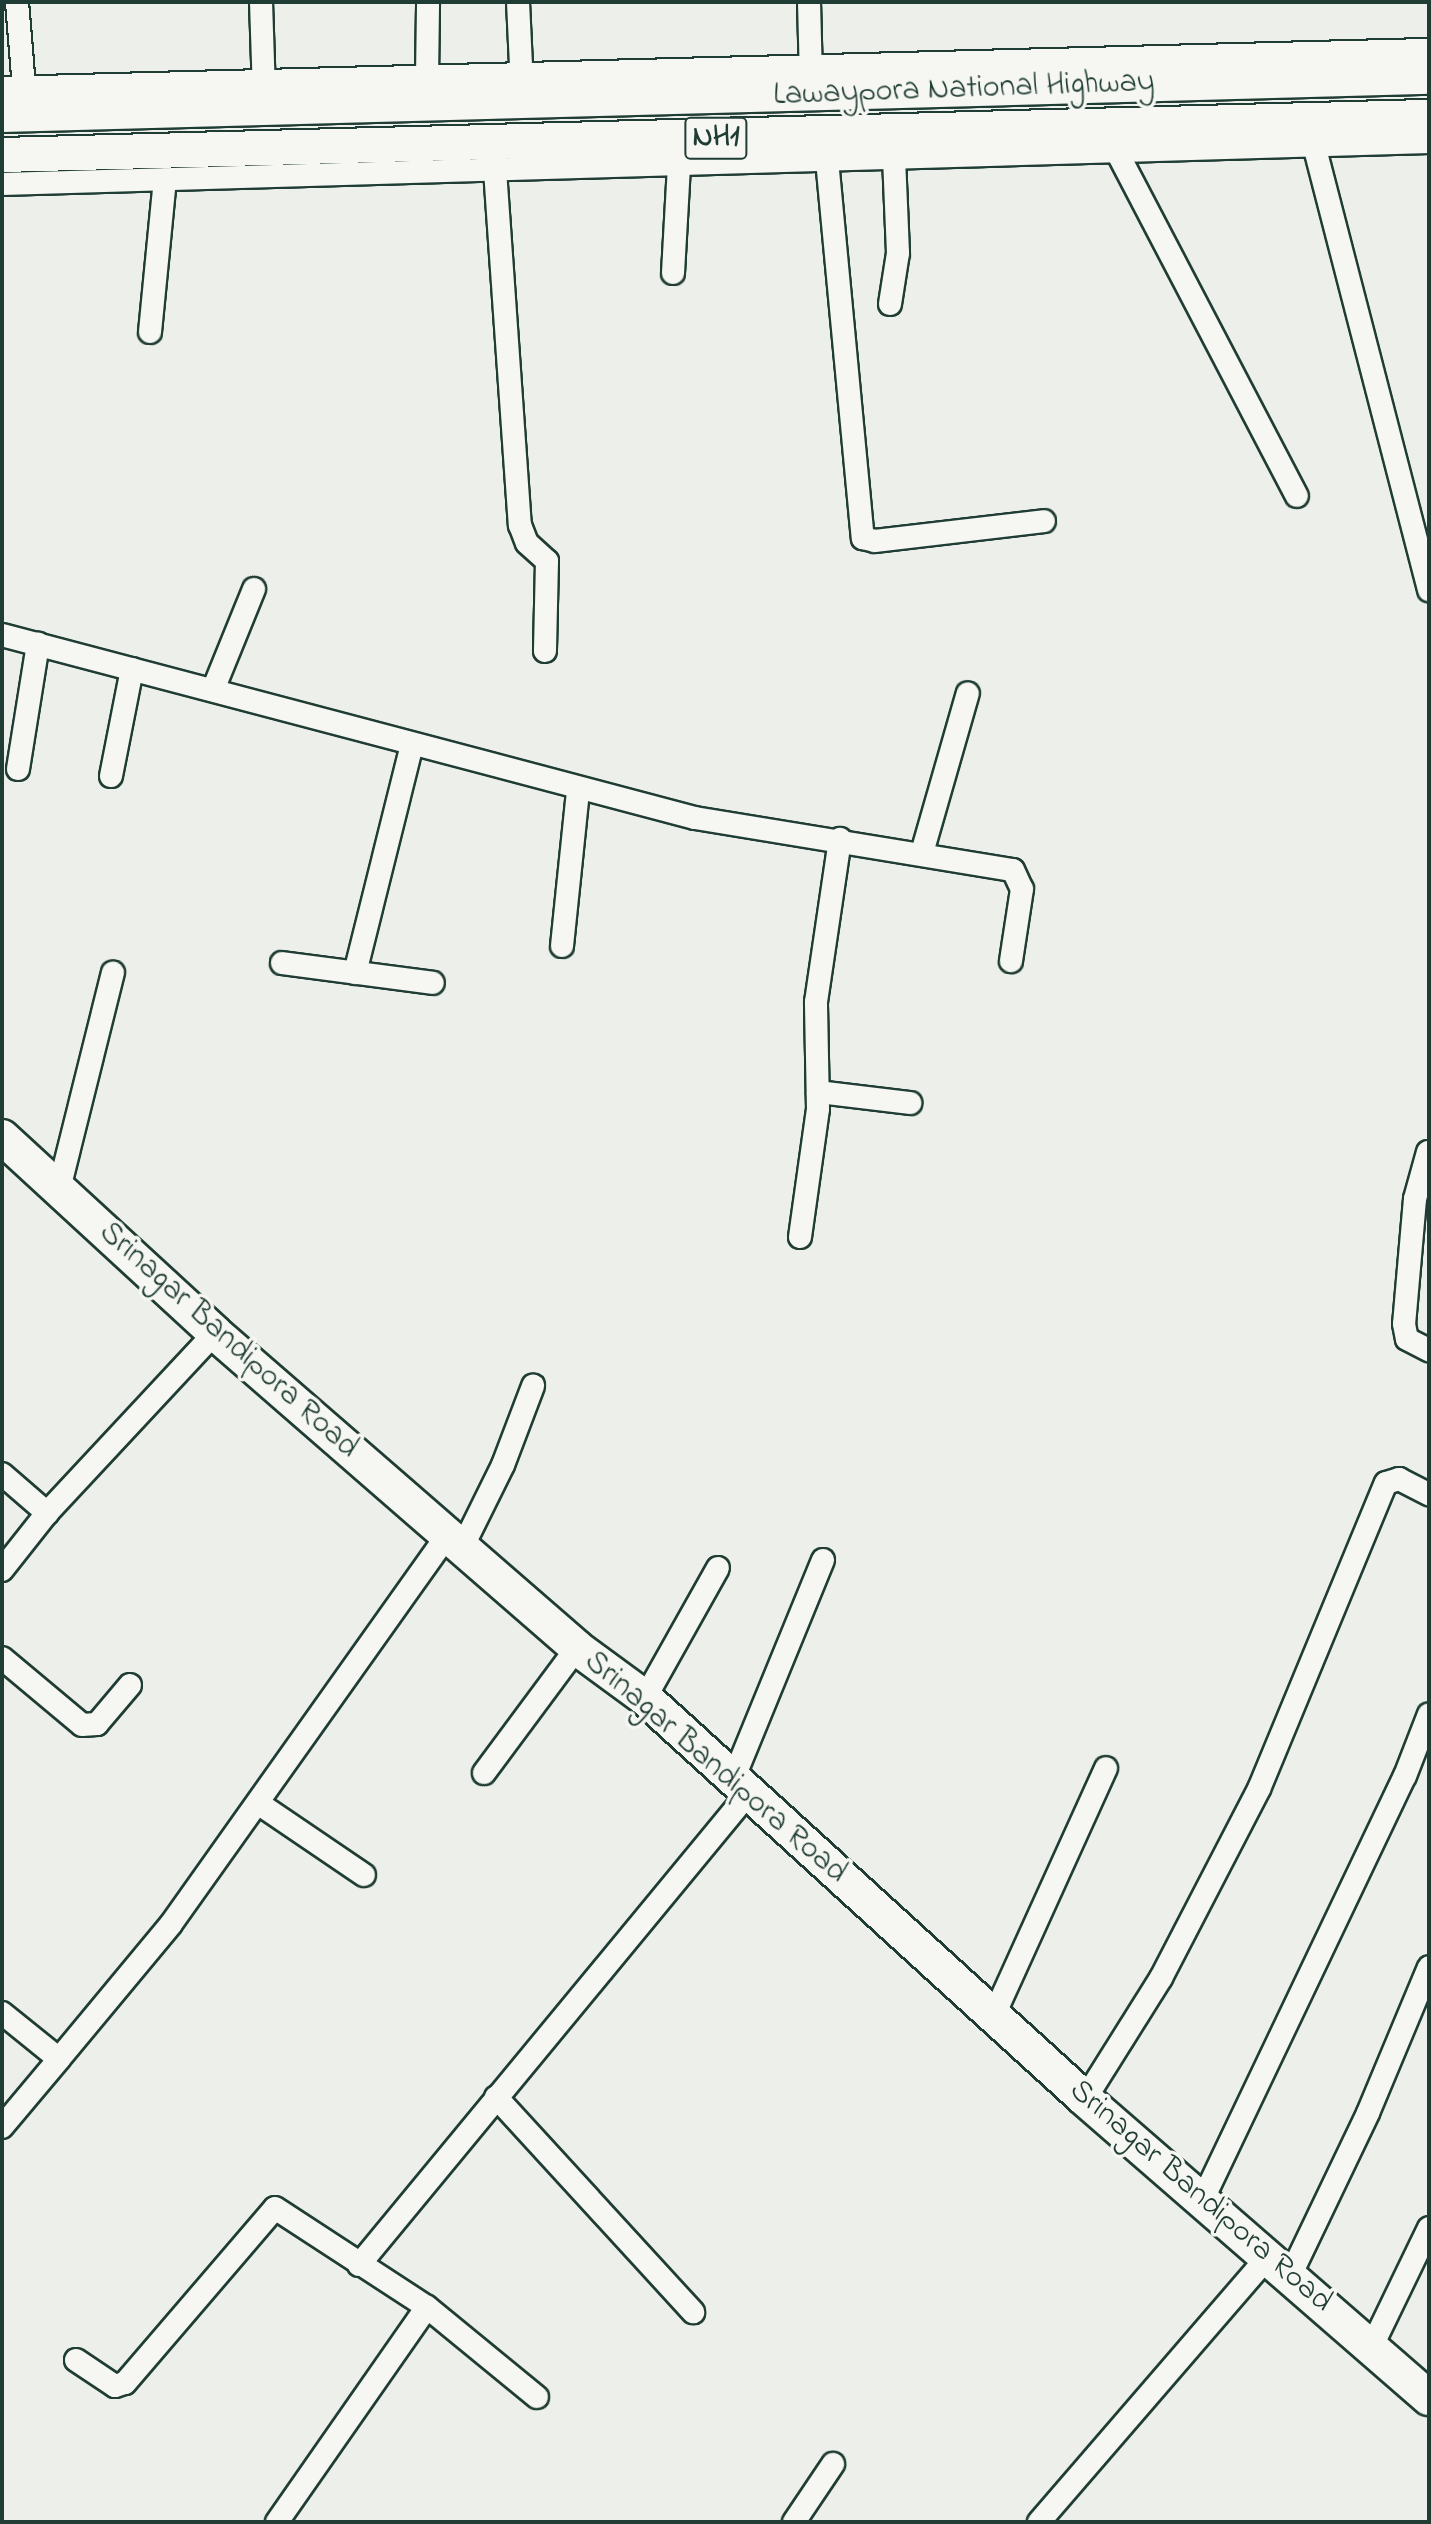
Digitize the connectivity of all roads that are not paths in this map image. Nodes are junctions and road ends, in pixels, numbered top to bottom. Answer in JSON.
{"nodes":[{"id":1,"x":17,"y":2,"type":"edge"},
{"id":2,"x":261,"y":2,"type":"edge"},
{"id":3,"x":428,"y":2,"type":"edge"},
{"id":4,"x":518,"y":2,"type":"edge"},
{"id":5,"x":809,"y":2,"type":"edge"},
{"id":6,"x":1429,"y":50,"type":"edge"},
{"id":7,"x":1429,"y":77,"type":"edge"},
{"id":8,"x":427,"y":78,"type":"junction"},
{"id":9,"x":811,"y":80,"type":"junction"},
{"id":10,"x":522,"y":90,"type":"junction"},
{"id":11,"x":264,"y":96,"type":"junction"},
{"id":12,"x":14,"y":101,"type":"edge"},
{"id":13,"x":1429,"y":117,"type":"edge"},
{"id":14,"x":1429,"y":142,"type":"edge"},
{"id":15,"x":1314,"y":145,"type":"junction"},
{"id":16,"x":1117,"y":152,"type":"junction"},
{"id":17,"x":2,"y":155,"type":"edge"},
{"id":18,"x":894,"y":159,"type":"junction"},
{"id":19,"x":827,"y":160,"type":"junction"},
{"id":20,"x":679,"y":165,"type":"junction"},
{"id":21,"x":495,"y":170,"type":"junction"},
{"id":22,"x":165,"y":180,"type":"junction"},
{"id":23,"x":2,"y":184,"type":"edge"},
{"id":24,"x":673,"y":273,"type":"dead end"},
{"id":25,"x":890,"y":304,"type":"dead end"},
{"id":26,"x":150,"y":332,"type":"dead end"},
{"id":27,"x":1297,"y":496,"type":"dead end"},
{"id":28,"x":1044,"y":521,"type":"dead end"},
{"id":29,"x":254,"y":589,"type":"dead end"},
{"id":30,"x":1429,"y":590,"type":"edge"},
{"id":31,"x":2,"y":635,"type":"edge"},
{"id":32,"x":38,"y":644,"type":"junction"},
{"id":33,"x":545,"y":651,"type":"dead end"},
{"id":34,"x":132,"y":669,"type":"junction"},
{"id":35,"x":213,"y":690,"type":"junction"},
{"id":36,"x":968,"y":693,"type":"dead end"},
{"id":37,"x":412,"y":745,"type":"junction"},
{"id":38,"x":18,"y":769,"type":"dead end"},
{"id":39,"x":111,"y":776,"type":"dead end"},
{"id":40,"x":578,"y":790,"type":"junction"},
{"id":41,"x":840,"y":839,"type":"junction"},
{"id":42,"x":922,"y":853,"type":"junction"},
{"id":43,"x":562,"y":946,"type":"dead end"},
{"id":44,"x":1011,"y":961,"type":"dead end"},
{"id":45,"x":282,"y":963,"type":"dead end"},
{"id":46,"x":113,"y":973,"type":"dead end"},
{"id":47,"x":355,"y":973,"type":"junction"},
{"id":48,"x":433,"y":983,"type":"dead end"},
{"id":49,"x":818,"y":1092,"type":"junction"},
{"id":50,"x":910,"y":1103,"type":"dead end"},
{"id":51,"x":2,"y":1137,"type":"edge"},
{"id":52,"x":1428,"y":1152,"type":"edge"},
{"id":53,"x":59,"y":1189,"type":"junction"},
{"id":54,"x":800,"y":1237,"type":"dead end"},
{"id":55,"x":215,"y":1333,"type":"junction"},
{"id":56,"x":1429,"y":1350,"type":"edge"},
{"id":57,"x":533,"y":1386,"type":"dead end"},
{"id":58,"x":2,"y":1474,"type":"edge"},
{"id":59,"x":1429,"y":1494,"type":"edge"},
{"id":60,"x":47,"y":1513,"type":"junction"},
{"id":61,"x":455,"y":1542,"type":"junction"},
{"id":62,"x":823,"y":1560,"type":"dead end"},
{"id":63,"x":718,"y":1568,"type":"dead end"},
{"id":64,"x":2,"y":1570,"type":"edge"},
{"id":65,"x":577,"y":1648,"type":"junction"},
{"id":66,"x":2,"y":1658,"type":"edge"},
{"id":67,"x":130,"y":1685,"type":"dead end"},
{"id":68,"x":645,"y":1698,"type":"junction"},
{"id":69,"x":1429,"y":1714,"type":"edge"},
{"id":70,"x":1106,"y":1768,"type":"dead end"},
{"id":71,"x":484,"y":1773,"type":"dead end"},
{"id":72,"x":740,"y":1789,"type":"junction"},
{"id":73,"x":258,"y":1803,"type":"junction"},
{"id":74,"x":364,"y":1875,"type":"dead end"},
{"id":75,"x":1429,"y":1967,"type":"edge"},
{"id":76,"x":2,"y":2013,"type":"edge"},
{"id":77,"x":994,"y":2015,"type":"junction"},
{"id":78,"x":59,"y":2059,"type":"junction"},
{"id":79,"x":496,"y":2097,"type":"junction"},
{"id":80,"x":1085,"y":2099,"type":"junction"},
{"id":81,"x":2,"y":2127,"type":"edge"},
{"id":82,"x":1202,"y":2201,"type":"junction"},
{"id":83,"x":1429,"y":2228,"type":"edge"},
{"id":84,"x":359,"y":2265,"type":"junction"},
{"id":85,"x":1279,"y":2266,"type":"junction"},
{"id":86,"x":427,"y":2307,"type":"junction"},
{"id":87,"x":693,"y":2312,"type":"dead end"},
{"id":88,"x":1372,"y":2346,"type":"junction"},
{"id":89,"x":76,"y":2360,"type":"dead end"},
{"id":90,"x":537,"y":2397,"type":"dead end"},
{"id":91,"x":1429,"y":2398,"type":"edge"},
{"id":92,"x":833,"y":2464,"type":"dead end"},
{"id":93,"x":277,"y":2522,"type":"edge"},
{"id":94,"x":794,"y":2522,"type":"edge"},
{"id":95,"x":1039,"y":2522,"type":"edge"}],
"edges":[{"from":1,"to":12,"type":"street"},
{"from":2,"to":11,"type":"street"},
{"from":3,"to":8,"type":"street"},
{"from":4,"to":10,"type":"street"},
{"from":5,"to":9,"type":"street"},
{"from":6,"to":9,"type":"street"},
{"from":7,"to":9,"type":"highway","name":"Lawaypora National Highway","number":"NH1"},
{"from":8,"to":10,"type":"street"},
{"from":8,"to":11,"type":"street"},
{"from":9,"to":10,"type":"highway","name":"Lawaypora National Highway","number":"NH1"},
{"from":10,"to":11,"type":"highway","name":"Lawaypora National Highway","number":"NH1"},
{"from":11,"to":12,"type":"highway","number":"NH1"},
{"from":13,"to":17,"type":"highway","number":"NH1"},
{"from":14,"to":15,"type":"street"},
{"from":15,"to":16,"type":"street"},
{"from":15,"to":30,"type":"street"},
{"from":16,"to":18,"type":"street"},
{"from":16,"to":27,"type":"street"},
{"from":18,"to":19,"type":"street"},
{"from":18,"to":25,"type":"street"},
{"from":19,"to":20,"type":"street"},
{"from":19,"to":28,"type":"street"},
{"from":20,"to":21,"type":"street"},
{"from":20,"to":24,"type":"street"},
{"from":21,"to":22,"type":"street"},
{"from":21,"to":33,"type":"street"},
{"from":22,"to":23,"type":"street"},
{"from":22,"to":26,"type":"street"},
{"from":29,"to":35,"type":"street"},
{"from":31,"to":32,"type":"street"},
{"from":32,"to":34,"type":"street"},
{"from":32,"to":38,"type":"street"},
{"from":34,"to":35,"type":"street"},
{"from":34,"to":39,"type":"street"},
{"from":35,"to":37,"type":"street"},
{"from":36,"to":42,"type":"street"},
{"from":37,"to":40,"type":"street"},
{"from":37,"to":47,"type":"street"},
{"from":40,"to":41,"type":"street"},
{"from":40,"to":43,"type":"street"},
{"from":41,"to":42,"type":"street"},
{"from":41,"to":49,"type":"street"},
{"from":42,"to":44,"type":"street"},
{"from":45,"to":47,"type":"street"},
{"from":46,"to":53,"type":"street"},
{"from":47,"to":48,"type":"street"},
{"from":49,"to":50,"type":"street"},
{"from":49,"to":54,"type":"street"},
{"from":51,"to":53,"type":"highway","name":"Srinagar Bandipora Road"},
{"from":52,"to":56,"type":"street"},
{"from":53,"to":55,"type":"highway","name":"Srinagar Bandipora Road"},
{"from":55,"to":60,"type":"street"},
{"from":55,"to":61,"type":"highway","name":"Srinagar Bandipora Road"},
{"from":57,"to":61,"type":"street"},
{"from":58,"to":60,"type":"street"},
{"from":59,"to":80,"type":"street"},
{"from":60,"to":64,"type":"street"},
{"from":61,"to":65,"type":"highway","name":"Srinagar Bandipora Road"},
{"from":61,"to":73,"type":"street"},
{"from":62,"to":72,"type":"street"},
{"from":63,"to":68,"type":"street"},
{"from":65,"to":68,"type":"highway","name":"Srinagar Bandipora Road"},
{"from":65,"to":71,"type":"street"},
{"from":66,"to":67,"type":"street"},
{"from":68,"to":72,"type":"highway","name":"Srinagar Bandipora Road"},
{"from":69,"to":82,"type":"street"},
{"from":70,"to":77,"type":"street"},
{"from":72,"to":77,"type":"highway","name":"Srinagar Bandipora Road"},
{"from":72,"to":79,"type":"street"},
{"from":73,"to":74,"type":"street"},
{"from":73,"to":78,"type":"street"},
{"from":75,"to":85,"type":"street"},
{"from":76,"to":78,"type":"street"},
{"from":77,"to":80,"type":"highway","name":"Srinagar Bandipora Road"},
{"from":78,"to":81,"type":"street"},
{"from":79,"to":84,"type":"street"},
{"from":79,"to":87,"type":"street"},
{"from":80,"to":82,"type":"highway","name":"Srinagar Bandipora Road"},
{"from":82,"to":85,"type":"highway","name":"Srinagar Bandipora Road"},
{"from":83,"to":88,"type":"street"},
{"from":84,"to":86,"type":"street"},
{"from":84,"to":89,"type":"street"},
{"from":85,"to":88,"type":"highway","name":"Srinagar Bandipora Road"},
{"from":85,"to":95,"type":"street"},
{"from":86,"to":90,"type":"street"},
{"from":86,"to":93,"type":"street"},
{"from":88,"to":91,"type":"highway","name":"Srinagar Bandipora Road"},
{"from":92,"to":94,"type":"street"}]}
